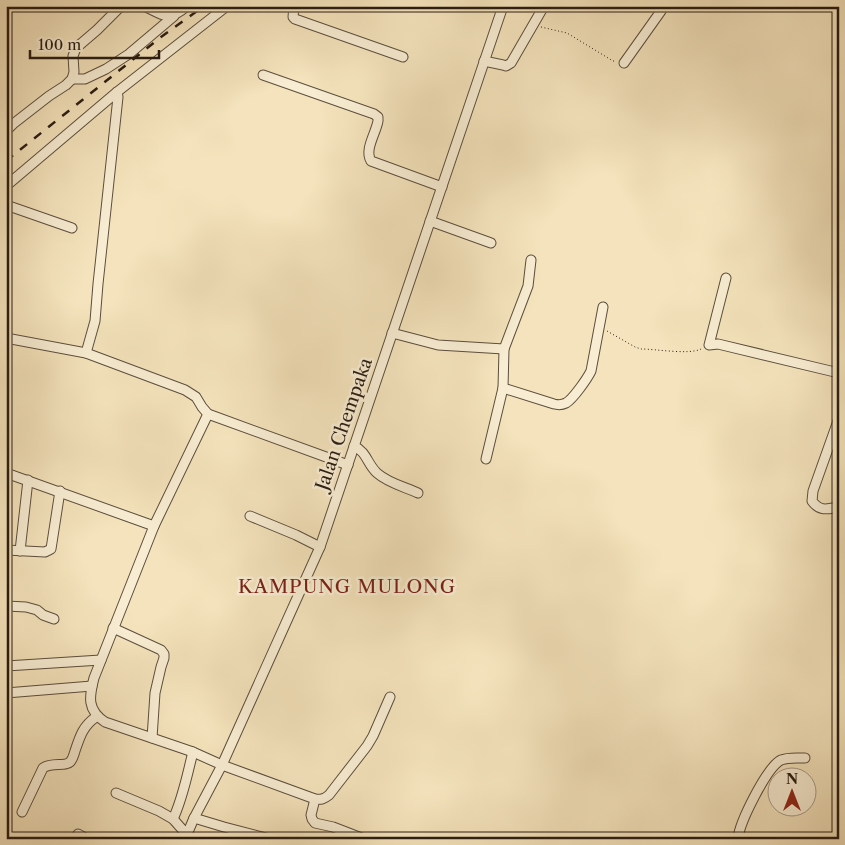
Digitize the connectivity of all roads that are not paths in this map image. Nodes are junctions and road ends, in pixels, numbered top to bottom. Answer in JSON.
{"nodes":[{"id":1,"x":121,"y":6,"type":"edge"},
{"id":2,"x":144,"y":6,"type":"edge"},
{"id":3,"x":187,"y":6,"type":"edge"},
{"id":4,"x":227,"y":6,"type":"edge"},
{"id":5,"x":294,"y":6,"type":"edge"},
{"id":6,"x":503,"y":6,"type":"edge"},
{"id":7,"x":544,"y":6,"type":"edge"},
{"id":8,"x":662,"y":6,"type":"edge"},
{"id":9,"x":174,"y":16,"type":"junction"},
{"id":10,"x":404,"y":57,"type":"dead end"},
{"id":11,"x":484,"y":61,"type":"junction"},
{"id":12,"x":624,"y":63,"type":"road end"},
{"id":13,"x":263,"y":75,"type":"dead end"},
{"id":14,"x":72,"y":79,"type":"junction"},
{"id":15,"x":117,"y":92,"type":"junction"},
{"id":16,"x":6,"y":130,"type":"edge"},
{"id":17,"x":6,"y":186,"type":"edge"},
{"id":18,"x":442,"y":186,"type":"junction"},
{"id":19,"x":6,"y":206,"type":"edge"},
{"id":20,"x":430,"y":221,"type":"junction"},
{"id":21,"x":72,"y":228,"type":"dead end"},
{"id":22,"x":491,"y":243,"type":"dead end"},
{"id":23,"x":531,"y":260,"type":"dead end"},
{"id":24,"x":726,"y":278,"type":"dead end"},
{"id":25,"x":603,"y":307,"type":"dead end"},
{"id":26,"x":392,"y":333,"type":"junction"},
{"id":27,"x":6,"y":338,"type":"edge"},
{"id":28,"x":504,"y":349,"type":"junction"},
{"id":29,"x":86,"y":353,"type":"junction"},
{"id":30,"x":839,"y":373,"type":"edge"},
{"id":31,"x":503,"y":388,"type":"junction"},
{"id":32,"x":208,"y":414,"type":"junction"},
{"id":33,"x":838,"y":420,"type":"edge"},
{"id":34,"x":354,"y":446,"type":"junction"},
{"id":35,"x":486,"y":459,"type":"dead end"},
{"id":36,"x":348,"y":465,"type":"junction"},
{"id":37,"x":6,"y":473,"type":"edge"},
{"id":38,"x":28,"y":480,"type":"junction"},
{"id":39,"x":60,"y":492,"type":"junction"},
{"id":40,"x":418,"y":493,"type":"dead end"},
{"id":41,"x":839,"y":508,"type":"edge"},
{"id":42,"x":250,"y":516,"type":"dead end"},
{"id":43,"x":154,"y":526,"type":"junction"},
{"id":44,"x":320,"y":547,"type":"junction"},
{"id":45,"x":6,"y":550,"type":"edge"},
{"id":46,"x":20,"y":551,"type":"junction"},
{"id":47,"x":6,"y":606,"type":"edge"},
{"id":48,"x":54,"y":619,"type":"dead end"},
{"id":49,"x":113,"y":628,"type":"junction"},
{"id":50,"x":101,"y":660,"type":"junction"},
{"id":51,"x":6,"y":666,"type":"edge"},
{"id":52,"x":92,"y":686,"type":"junction"},
{"id":53,"x":6,"y":693,"type":"edge"},
{"id":54,"x":390,"y":697,"type":"dead end"},
{"id":55,"x":96,"y":717,"type":"junction"},
{"id":56,"x":152,"y":738,"type":"junction"},
{"id":57,"x":193,"y":752,"type":"junction"},
{"id":58,"x":804,"y":758,"type":"dead end"},
{"id":59,"x":222,"y":765,"type":"junction"},
{"id":60,"x":116,"y":793,"type":"dead end"},
{"id":61,"x":315,"y":799,"type":"junction"},
{"id":62,"x":22,"y":812,"type":"dead end"},
{"id":63,"x":194,"y":818,"type":"junction"},
{"id":64,"x":173,"y":819,"type":"junction"},
{"id":65,"x":188,"y":838,"type":"edge"},
{"id":66,"x":270,"y":839,"type":"edge"},
{"id":67,"x":364,"y":839,"type":"edge"},
{"id":68,"x":738,"y":839,"type":"edge"}],
"edges":[{"from":1,"to":14,"type":"street"},
{"from":2,"to":9,"type":"street"},
{"from":3,"to":9,"type":"street"},
{"from":4,"to":15,"type":"street"},
{"from":5,"to":10,"type":"street"},
{"from":6,"to":11,"type":"street","name":"Jalan Chempaka"},
{"from":7,"to":11,"type":"street"},
{"from":8,"to":12,"type":"street"},
{"from":9,"to":14,"type":"street"},
{"from":11,"to":18,"type":"street","name":"Jalan Chempaka"},
{"from":13,"to":18,"type":"street"},
{"from":14,"to":16,"type":"street"},
{"from":15,"to":17,"type":"street"},
{"from":15,"to":29,"type":"street"},
{"from":18,"to":20,"type":"street","name":"Jalan Chempaka"},
{"from":19,"to":21,"type":"street"},
{"from":20,"to":22,"type":"street"},
{"from":20,"to":26,"type":"street","name":"Jalan Chempaka"},
{"from":23,"to":28,"type":"street"},
{"from":24,"to":30,"type":"street"},
{"from":25,"to":31,"type":"street"},
{"from":26,"to":28,"type":"street"},
{"from":26,"to":34,"type":"street","name":"Jalan Chempaka"},
{"from":27,"to":29,"type":"street"},
{"from":28,"to":31,"type":"street"},
{"from":29,"to":32,"type":"street"},
{"from":31,"to":35,"type":"street"},
{"from":32,"to":36,"type":"street"},
{"from":32,"to":43,"type":"street"},
{"from":33,"to":41,"type":"street"},
{"from":34,"to":36,"type":"street","name":"Jalan Chempaka"},
{"from":34,"to":40,"type":"street"},
{"from":36,"to":44,"type":"street","name":"Jalan Chempaka"},
{"from":37,"to":38,"type":"street"},
{"from":38,"to":39,"type":"street"},
{"from":38,"to":46,"type":"street"},
{"from":39,"to":43,"type":"street"},
{"from":39,"to":46,"type":"street"},
{"from":42,"to":44,"type":"street"},
{"from":43,"to":49,"type":"street"},
{"from":44,"to":59,"type":"street","name":"Jalan Chempaka"},
{"from":45,"to":46,"type":"street"},
{"from":47,"to":48,"type":"street"},
{"from":49,"to":50,"type":"street"},
{"from":49,"to":56,"type":"street"},
{"from":50,"to":51,"type":"street"},
{"from":50,"to":52,"type":"street"},
{"from":52,"to":53,"type":"street"},
{"from":52,"to":55,"type":"street"},
{"from":54,"to":61,"type":"street"},
{"from":55,"to":56,"type":"street"},
{"from":55,"to":62,"type":"street"},
{"from":56,"to":57,"type":"street"},
{"from":57,"to":59,"type":"street"},
{"from":57,"to":64,"type":"street"},
{"from":58,"to":68,"type":"street"},
{"from":59,"to":61,"type":"street"},
{"from":59,"to":63,"type":"street","name":"Jalan Chempaka"},
{"from":60,"to":64,"type":"street"},
{"from":61,"to":67,"type":"street"},
{"from":63,"to":65,"type":"street","name":"Jalan Chempaka"},
{"from":63,"to":66,"type":"street"},
{"from":64,"to":65,"type":"street"}]}
